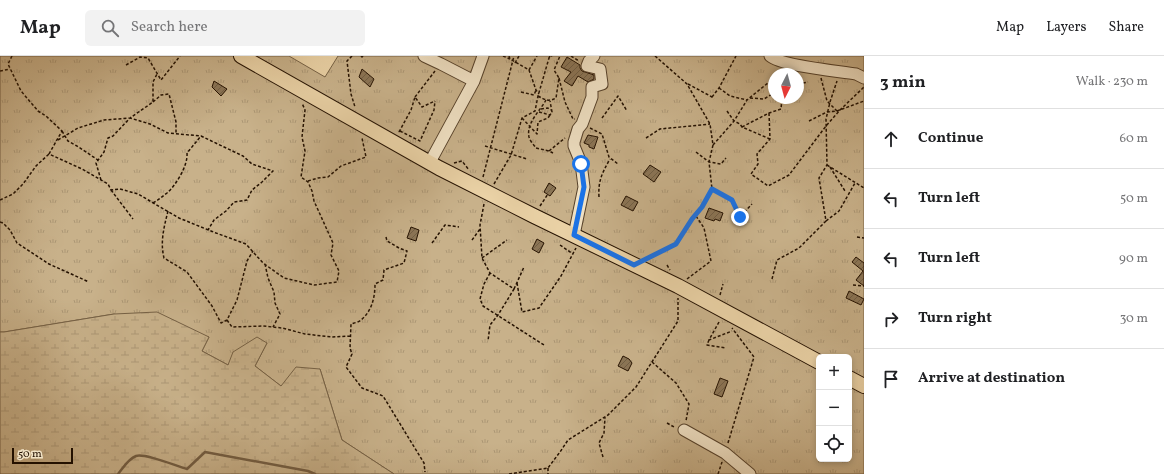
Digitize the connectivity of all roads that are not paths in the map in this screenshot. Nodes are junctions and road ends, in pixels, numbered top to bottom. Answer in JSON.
{"nodes":[{"id":1,"x":241,"y":56,"type":"edge"},
{"id":2,"x":424,"y":56,"type":"edge"},
{"id":3,"x":483,"y":56,"type":"edge"},
{"id":4,"x":594,"y":56,"type":"edge"},
{"id":5,"x":770,"y":56,"type":"edge"},
{"id":6,"x":864,"y":78,"type":"edge"},
{"id":7,"x":474,"y":81,"type":"junction"},
{"id":8,"x":430,"y":162,"type":"junction"},
{"id":9,"x":578,"y":237,"type":"junction"},
{"id":10,"x":816,"y":360,"type":"edge"},
{"id":11,"x":852,"y":380,"type":"edge"},
{"id":12,"x":864,"y":386,"type":"edge"},
{"id":13,"x":684,"y":430,"type":"road end"},
{"id":14,"x":750,"y":474,"type":"edge"}],
"edges":[{"from":1,"to":8,"type":"main road"},
{"from":2,"to":7,"type":"street"},
{"from":3,"to":7,"type":"street"},
{"from":4,"to":9,"type":"street"},
{"from":5,"to":6,"type":"street"},
{"from":7,"to":8,"type":"street"},
{"from":8,"to":9,"type":"main road"},
{"from":9,"to":10,"type":"main road"},
{"from":11,"to":12,"type":"main road"},
{"from":13,"to":14,"type":"street"}]}
